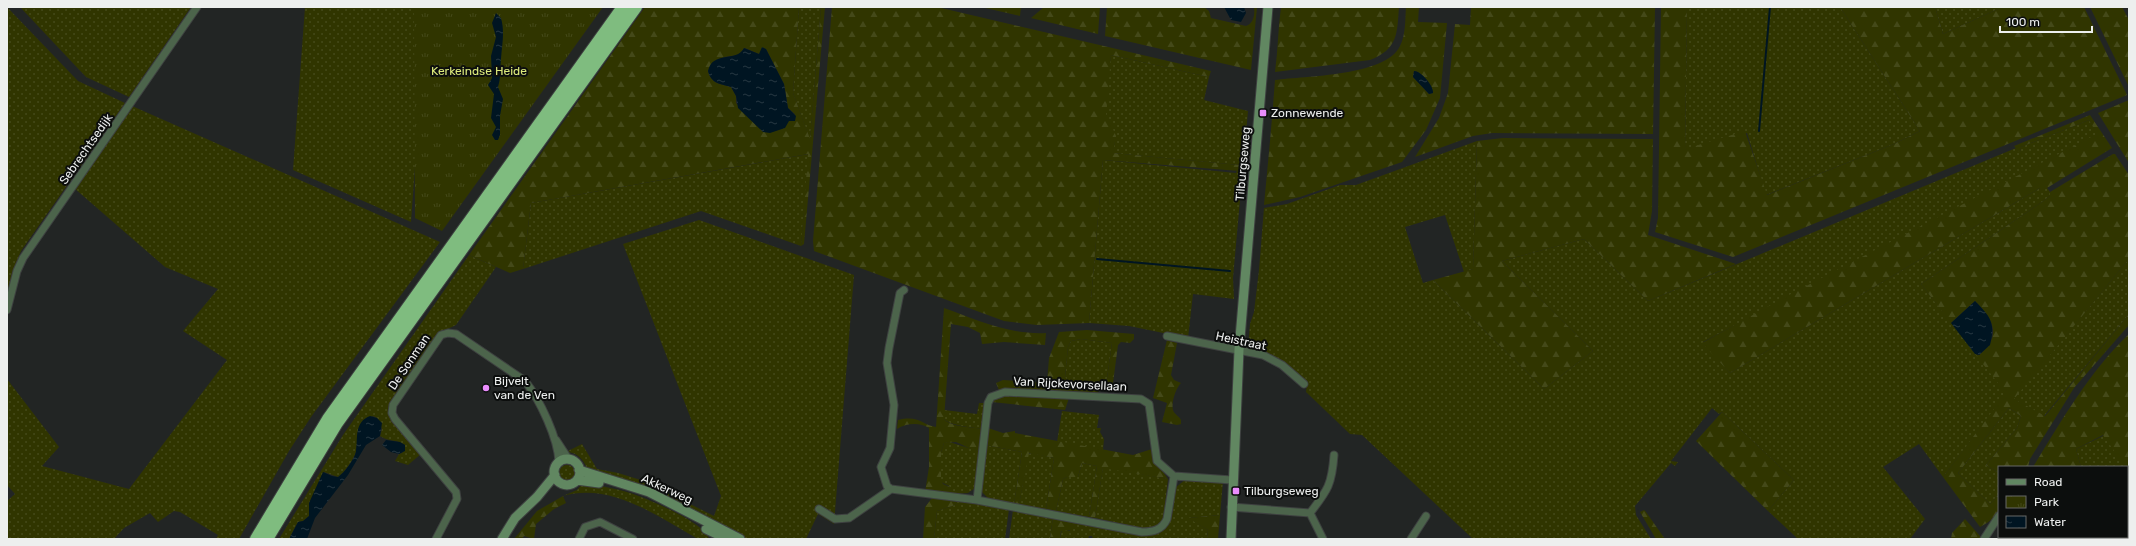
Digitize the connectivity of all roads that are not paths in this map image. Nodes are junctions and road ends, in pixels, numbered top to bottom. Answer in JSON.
{"nodes":[{"id":1,"x":197,"y":7,"type":"edge"},
{"id":2,"x":623,"y":7,"type":"edge"},
{"id":3,"x":636,"y":7,"type":"edge"},
{"id":4,"x":1268,"y":7,"type":"edge"},
{"id":5,"x":904,"y":290,"type":"dead end"},
{"id":6,"x":7,"y":310,"type":"edge"},
{"id":7,"x":1166,"y":336,"type":"dead end"},
{"id":8,"x":1239,"y":350,"type":"junction"},
{"id":9,"x":1304,"y":384,"type":"dead end"},
{"id":10,"x":556,"y":440,"type":"junction"},
{"id":11,"x":1334,"y":455,"type":"dead end"},
{"id":12,"x":569,"y":460,"type":"junction"},
{"id":13,"x":559,"y":462,"type":"junction"},
{"id":14,"x":578,"y":475,"type":"junction"},
{"id":15,"x":555,"y":476,"type":"junction"},
{"id":16,"x":1174,"y":476,"type":"junction"},
{"id":17,"x":1232,"y":480,"type":"junction"},
{"id":18,"x":560,"y":484,"type":"junction"},
{"id":19,"x":890,"y":489,"type":"junction"},
{"id":20,"x":537,"y":497,"type":"junction"},
{"id":21,"x":977,"y":500,"type":"junction"},
{"id":22,"x":1231,"y":507,"type":"junction"},
{"id":23,"x":819,"y":509,"type":"dead end"},
{"id":24,"x":1310,"y":512,"type":"junction"},
{"id":25,"x":1426,"y":516,"type":"dead end"},
{"id":26,"x":1998,"y":518,"type":"edge"},
{"id":27,"x":718,"y":535,"type":"edge"},
{"id":28,"x":256,"y":539,"type":"edge"},
{"id":29,"x":268,"y":539,"type":"edge"},
{"id":30,"x":436,"y":539,"type":"edge"},
{"id":31,"x":502,"y":539,"type":"edge"},
{"id":32,"x":579,"y":539,"type":"edge"},
{"id":33,"x":633,"y":539,"type":"edge"},
{"id":34,"x":740,"y":539,"type":"edge"},
{"id":35,"x":1231,"y":539,"type":"edge"},
{"id":36,"x":1322,"y":539,"type":"edge"},
{"id":37,"x":1410,"y":539,"type":"edge"},
{"id":38,"x":1984,"y":539,"type":"edge"}],
"edges":[{"from":1,"to":6,"type":"street","name":"Sebrechtsedijk"},
{"from":2,"to":28,"type":"highway"},
{"from":3,"to":29,"type":"highway"},
{"from":4,"to":8,"type":"street","name":"Tilburgseweg"},
{"from":5,"to":19,"type":"street"},
{"from":7,"to":8,"type":"street","name":"Heistraat"},
{"from":8,"to":9,"type":"street","name":"Heistraat"},
{"from":8,"to":17,"type":"street","name":"Tilburgseweg"},
{"from":10,"to":12,"type":"street","name":"De Sonman"},
{"from":10,"to":13,"type":"street","name":"De Sonman"},
{"from":10,"to":30,"type":"street","name":"De Sonman"},
{"from":11,"to":24,"type":"street"},
{"from":12,"to":13,"type":"street"},
{"from":12,"to":14,"type":"street"},
{"from":13,"to":15,"type":"street"},
{"from":14,"to":18,"type":"street"},
{"from":14,"to":27,"type":"street","name":"Akkerweg"},
{"from":15,"to":18,"type":"street"},
{"from":15,"to":20,"type":"street"},
{"from":16,"to":17,"type":"street"},
{"from":16,"to":21,"type":"street"},
{"from":16,"to":21,"type":"street","name":"Van Rijckevorsellaan"},
{"from":17,"to":22,"type":"street","name":"Tilburgseweg"},
{"from":18,"to":20,"type":"street"},
{"from":19,"to":21,"type":"street"},
{"from":19,"to":23,"type":"street"},
{"from":20,"to":31,"type":"street"},
{"from":22,"to":24,"type":"street"},
{"from":22,"to":35,"type":"street","name":"Tilburgseweg"},
{"from":24,"to":36,"type":"street"},
{"from":25,"to":37,"type":"street"},
{"from":26,"to":38,"type":"street"},
{"from":27,"to":34,"type":"street","name":"Akkerweg"},
{"from":32,"to":33,"type":"street"}]}
